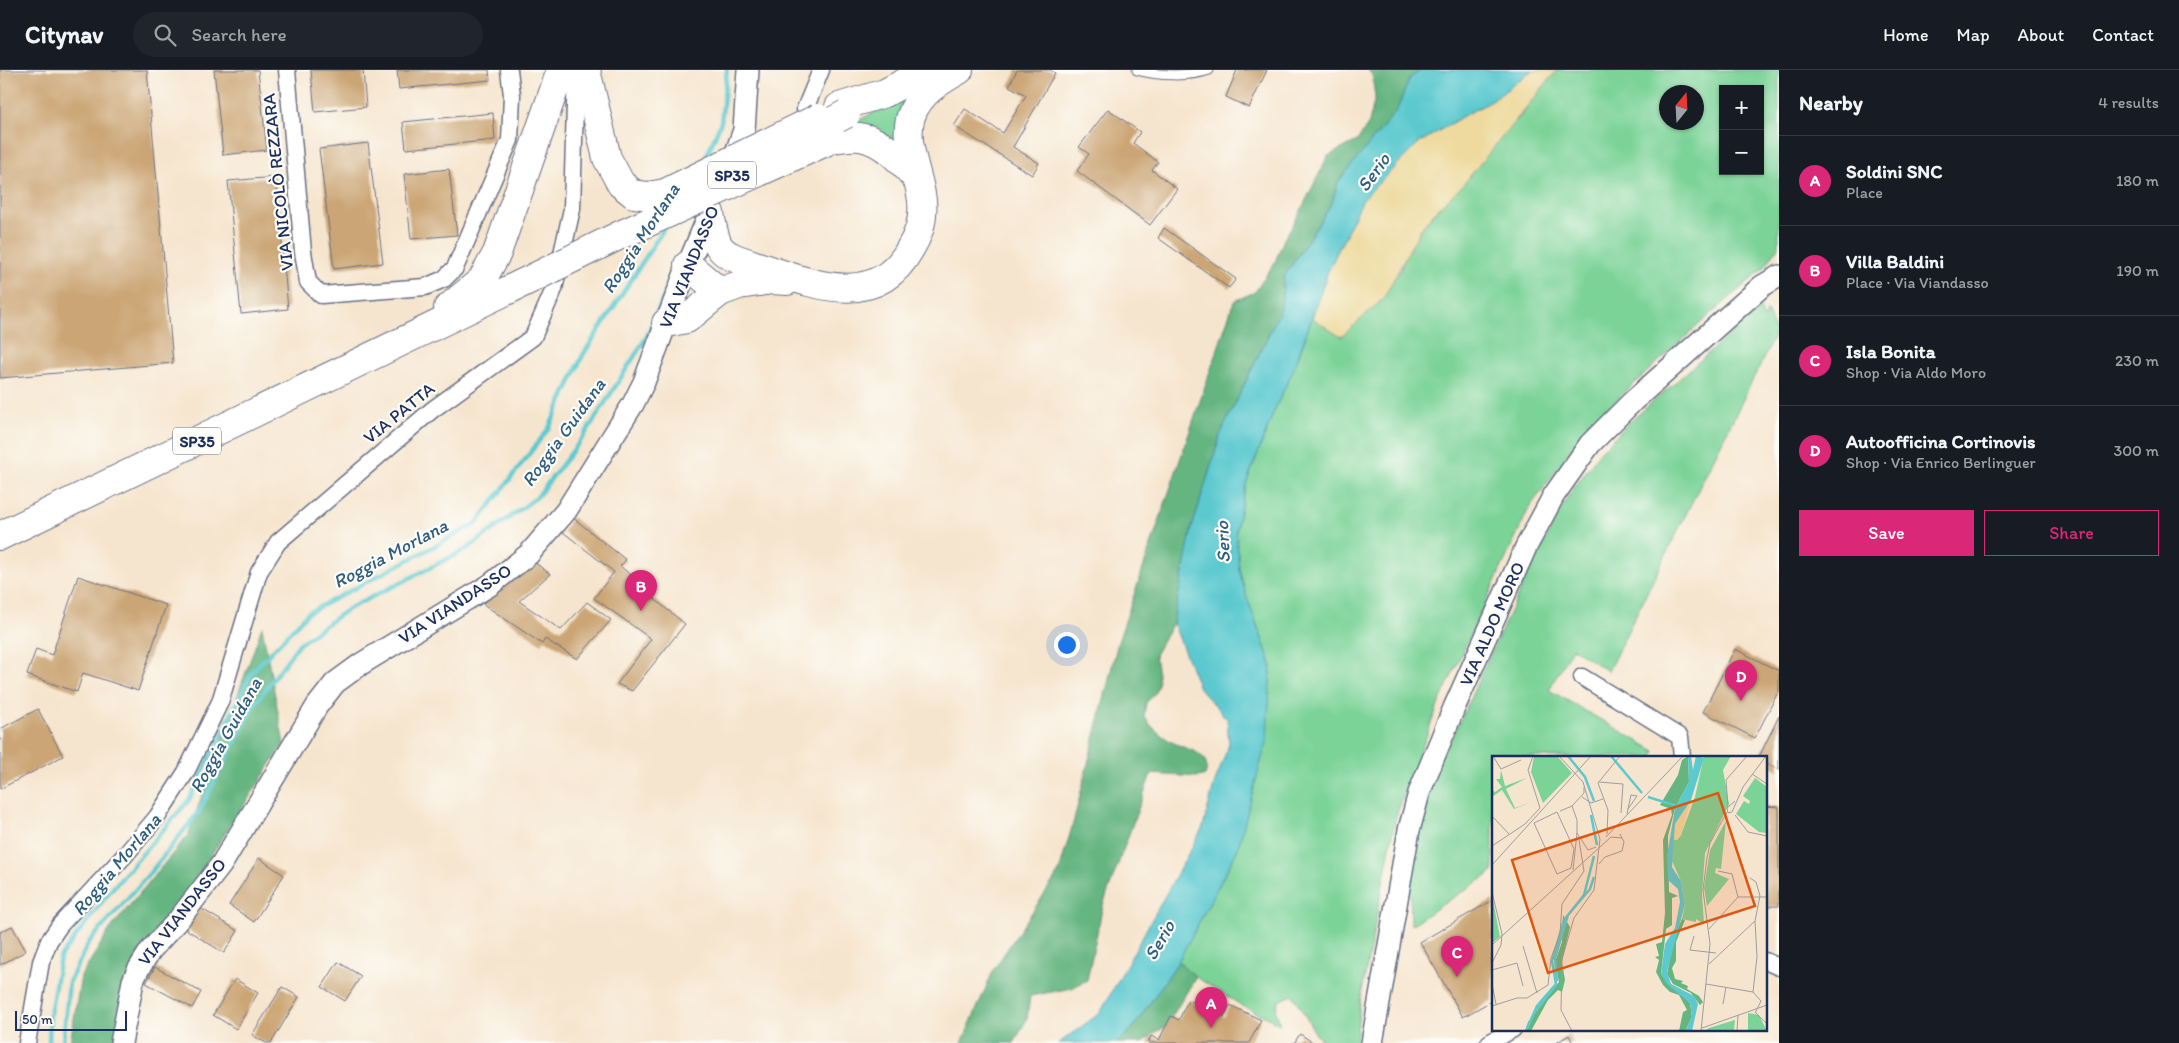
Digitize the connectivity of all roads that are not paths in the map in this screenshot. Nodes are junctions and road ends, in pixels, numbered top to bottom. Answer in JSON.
{"nodes":[{"id":1,"x":287,"y":70,"type":"edge"},
{"id":2,"x":509,"y":70,"type":"edge"},
{"id":3,"x":561,"y":70,"type":"edge"},
{"id":4,"x":576,"y":70,"type":"edge"},
{"id":5,"x":586,"y":70,"type":"edge"},
{"id":6,"x":748,"y":70,"type":"edge"},
{"id":7,"x":821,"y":70,"type":"edge"},
{"id":8,"x":928,"y":70,"type":"edge"},
{"id":9,"x":959,"y":70,"type":"edge"},
{"id":10,"x":1137,"y":70,"type":"edge"},
{"id":11,"x":1209,"y":70,"type":"edge"},
{"id":12,"x":804,"y":109,"type":"dead end"},
{"id":13,"x":842,"y":111,"type":"junction"},
{"id":14,"x":917,"y":179,"type":"junction"},
{"id":15,"x":710,"y":213,"type":"junction"},
{"id":16,"x":618,"y":236,"type":"junction"},
{"id":17,"x":726,"y":256,"type":"junction"},
{"id":18,"x":1779,"y":264,"type":"edge"},
{"id":19,"x":688,"y":265,"type":"junction"},
{"id":20,"x":806,"y":281,"type":"junction"},
{"id":21,"x":1771,"y":281,"type":"edge"},
{"id":22,"x":720,"y":292,"type":"junction"},
{"id":23,"x":666,"y":323,"type":"junction"},
{"id":24,"x":394,"y":345,"type":"junction"},
{"id":25,"x":0,"y":536,"type":"edge"},
{"id":26,"x":1582,"y":677,"type":"dead end"},
{"id":27,"x":1682,"y":756,"type":"edge"},
{"id":28,"x":1766,"y":961,"type":"edge"},
{"id":29,"x":1779,"y":967,"type":"edge"},
{"id":30,"x":1511,"y":1030,"type":"edge"},
{"id":31,"x":26,"y":1043,"type":"edge"},
{"id":32,"x":121,"y":1043,"type":"edge"},
{"id":33,"x":1372,"y":1043,"type":"edge"},
{"id":34,"x":1490,"y":1043,"type":"edge"}],
"edges":[{"from":1,"to":2,"type":"street","name":"VIA NICOLÒ REZZARA"},
{"from":3,"to":24,"type":"highway"},
{"from":4,"to":31,"type":"street","name":"VIA PATTA"},
{"from":5,"to":13,"type":"highway","bridge":true},
{"from":6,"to":15,"type":"street","name":"VIA VIANDASSO"},
{"from":7,"to":12,"type":"street"},
{"from":8,"to":13,"type":"highway","number":"SP35"},
{"from":9,"to":14,"type":"highway"},
{"from":10,"to":11,"type":"lane"},
{"from":13,"to":16,"type":"highway","number":"SP35","bridge":true},
{"from":14,"to":16,"type":"highway","bridge":true},
{"from":14,"to":20,"type":"highway"},
{"from":15,"to":17,"type":"highway"},
{"from":15,"to":19,"type":"street","name":"VIA VIANDASSO"},
{"from":16,"to":24,"type":"highway","number":"SP35","bridge":true},
{"from":17,"to":19,"type":"highway"},
{"from":17,"to":20,"type":"highway"},
{"from":18,"to":21,"type":"street","name":"VIA ALDO MORO"},
{"from":19,"to":22,"type":"highway"},
{"from":19,"to":23,"type":"street","name":"VIA VIANDASSO"},
{"from":20,"to":22,"type":"highway"},
{"from":21,"to":33,"type":"street","name":"VIA ALDO MORO"},
{"from":22,"to":23,"type":"highway"},
{"from":23,"to":32,"type":"street","name":"VIA VIANDASSO"},
{"from":24,"to":25,"type":"highway","number":"SP35"},
{"from":26,"to":27,"type":"street"},
{"from":28,"to":29,"type":"street"},
{"from":30,"to":34,"type":"street"}]}
